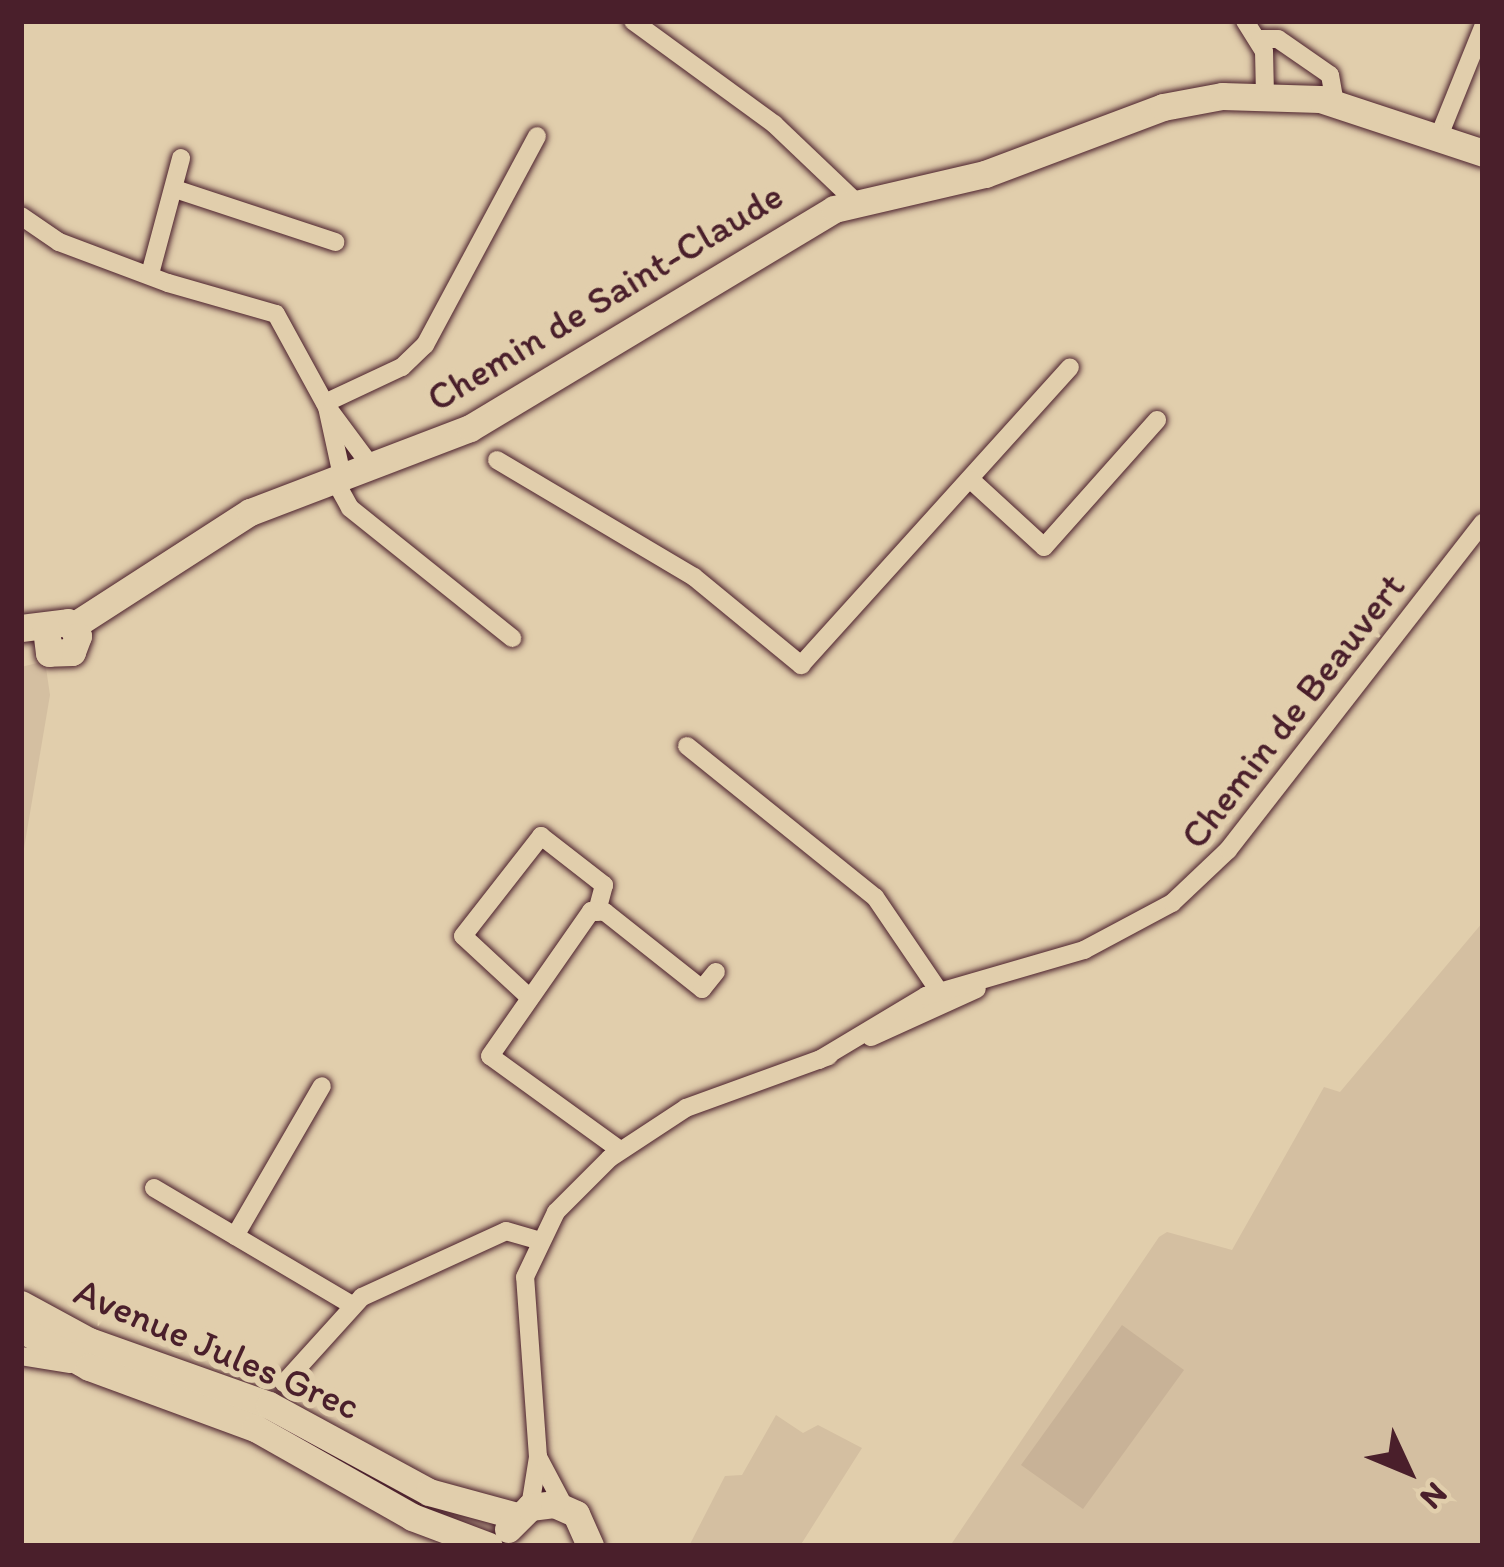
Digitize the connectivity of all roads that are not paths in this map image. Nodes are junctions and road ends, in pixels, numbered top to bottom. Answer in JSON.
{"nodes":[{"id":1,"x":633,"y":21,"type":"edge"},
{"id":2,"x":1245,"y":21,"type":"edge"},
{"id":3,"x":1483,"y":27,"type":"edge"},
{"id":4,"x":1261,"y":39,"type":"junction"},
{"id":5,"x":1264,"y":94,"type":"junction"},
{"id":6,"x":1335,"y":103,"type":"junction"},
{"id":7,"x":536,"y":136,"type":"dead end"},
{"id":8,"x":1439,"y":136,"type":"junction"},
{"id":9,"x":1483,"y":153,"type":"edge"},
{"id":10,"x":181,"y":158,"type":"dead end"},
{"id":11,"x":175,"y":189,"type":"junction"},
{"id":12,"x":845,"y":206,"type":"junction"},
{"id":13,"x":21,"y":216,"type":"edge"},
{"id":14,"x":334,"y":242,"type":"dead end"},
{"id":15,"x":150,"y":274,"type":"junction"},
{"id":16,"x":1070,"y":367,"type":"dead end"},
{"id":17,"x":326,"y":405,"type":"junction"},
{"id":18,"x":1157,"y":420,"type":"dead end"},
{"id":19,"x":497,"y":460,"type":"dead end"},
{"id":20,"x":371,"y":466,"type":"junction"},
{"id":21,"x":338,"y":478,"type":"junction"},
{"id":22,"x":971,"y":480,"type":"junction"},
{"id":23,"x":1483,"y":522,"type":"edge"},
{"id":24,"x":1476,"y":547,"type":"edge"},
{"id":25,"x":42,"y":638,"type":"edge"},
{"id":26,"x":512,"y":638,"type":"dead end"},
{"id":27,"x":687,"y":746,"type":"dead end"},
{"id":28,"x":597,"y":912,"type":"junction"},
{"id":29,"x":716,"y":972,"type":"dead end"},
{"id":30,"x":1005,"y":976,"type":"junction"},
{"id":31,"x":939,"y":991,"type":"junction"},
{"id":32,"x":530,"y":998,"type":"junction"},
{"id":33,"x":820,"y":1060,"type":"junction"},
{"id":34,"x":322,"y":1086,"type":"dead end"},
{"id":35,"x":620,"y":1150,"type":"junction"},
{"id":36,"x":154,"y":1188,"type":"dead end"},
{"id":37,"x":235,"y":1235,"type":"junction"},
{"id":38,"x":537,"y":1240,"type":"junction"},
{"id":39,"x":21,"y":1304,"type":"edge"},
{"id":40,"x":352,"y":1305,"type":"junction"},
{"id":41,"x":21,"y":1329,"type":"edge"},
{"id":42,"x":21,"y":1356,"type":"edge"},
{"id":43,"x":89,"y":1367,"type":"junction"},
{"id":44,"x":284,"y":1383,"type":"dead end"},
{"id":45,"x":538,"y":1457,"type":"junction"},
{"id":46,"x":565,"y":1508,"type":"junction"},
{"id":47,"x":524,"y":1512,"type":"junction"},
{"id":48,"x":489,"y":1546,"type":"edge"},
{"id":49,"x":505,"y":1546,"type":"edge"},
{"id":50,"x":590,"y":1546,"type":"edge"}],
"edges":[{"from":1,"to":12,"type":"street"},
{"from":2,"to":4,"type":"street"},
{"from":3,"to":8,"type":"street"},
{"from":4,"to":5,"type":"street"},
{"from":4,"to":6,"type":"street"},
{"from":5,"to":6,"type":"street","name":"Chemin de Saint-Claude"},
{"from":5,"to":12,"type":"street","name":"Chemin de Saint-Claude"},
{"from":6,"to":8,"type":"street","name":"Chemin de Saint-Claude"},
{"from":7,"to":17,"type":"street"},
{"from":8,"to":9,"type":"street","name":"Chemin de Saint-Claude"},
{"from":10,"to":11,"type":"street"},
{"from":11,"to":14,"type":"street"},
{"from":11,"to":15,"type":"street"},
{"from":12,"to":20,"type":"street","name":"Chemin de Saint-Claude"},
{"from":13,"to":15,"type":"street"},
{"from":15,"to":17,"type":"street"},
{"from":16,"to":22,"type":"street"},
{"from":17,"to":20,"type":"street"},
{"from":17,"to":21,"type":"street"},
{"from":18,"to":22,"type":"street"},
{"from":19,"to":22,"type":"street"},
{"from":20,"to":21,"type":"street","name":"Chemin de Saint-Claude"},
{"from":21,"to":25,"type":"street","name":"Chemin de Saint-Claude"},
{"from":21,"to":26,"type":"street"},
{"from":23,"to":24,"type":"street","name":"Chemin de Beauvert"},
{"from":24,"to":30,"type":"street","name":"Chemin de Beauvert"},
{"from":27,"to":31,"type":"street"},
{"from":28,"to":29,"type":"street"},
{"from":28,"to":32,"type":"street"},
{"from":28,"to":32,"type":"street"},
{"from":30,"to":31,"type":"street","name":"Chemin de Beauvert"},
{"from":30,"to":33,"type":"street","name":"Chemin de Beauvert"},
{"from":31,"to":33,"type":"street","name":"Chemin de Beauvert"},
{"from":32,"to":35,"type":"street"},
{"from":33,"to":35,"type":"street","name":"Chemin de Beauvert"},
{"from":34,"to":37,"type":"street"},
{"from":35,"to":38,"type":"street","name":"Chemin de Beauvert"},
{"from":36,"to":37,"type":"street"},
{"from":37,"to":40,"type":"street"},
{"from":38,"to":40,"type":"street"},
{"from":38,"to":45,"type":"street"},
{"from":39,"to":47,"type":"street","name":"Avenue Jules Grec"},
{"from":40,"to":44,"type":"street"},
{"from":41,"to":43,"type":"street","name":"Avenue Jules Grec"},
{"from":42,"to":43,"type":"street"},
{"from":43,"to":48,"type":"street","name":"Avenue Jules Grec"},
{"from":45,"to":46,"type":"street"},
{"from":45,"to":47,"type":"street"},
{"from":46,"to":47,"type":"street","name":"Avenue Jules Grec"},
{"from":46,"to":50,"type":"street"},
{"from":47,"to":49,"type":"street"}]}
